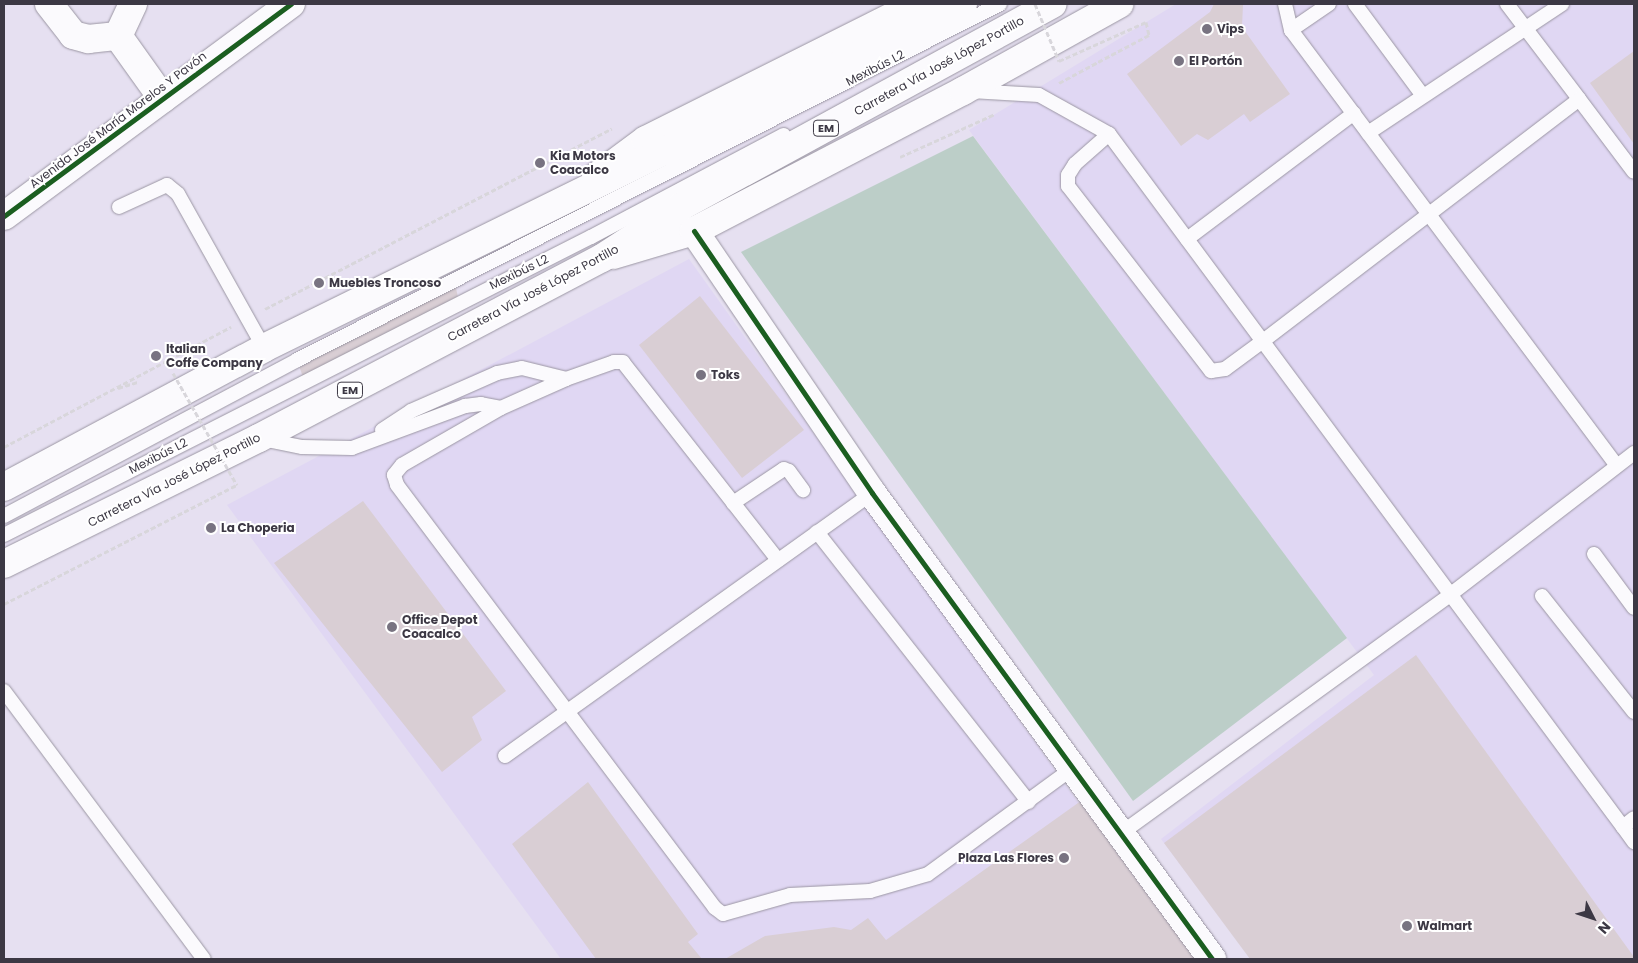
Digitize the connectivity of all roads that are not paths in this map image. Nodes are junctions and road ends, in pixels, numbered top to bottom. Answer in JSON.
{"nodes":[{"id":1,"x":49,"y":4,"type":"edge"},
{"id":2,"x":133,"y":4,"type":"edge"},
{"id":3,"x":290,"y":4,"type":"edge"},
{"id":4,"x":917,"y":4,"type":"edge"},
{"id":5,"x":963,"y":4,"type":"edge"},
{"id":6,"x":1000,"y":4,"type":"edge"},
{"id":7,"x":1033,"y":4,"type":"edge"},
{"id":8,"x":1053,"y":4,"type":"edge"},
{"id":9,"x":1119,"y":4,"type":"edge"},
{"id":10,"x":1285,"y":4,"type":"edge"},
{"id":11,"x":1329,"y":4,"type":"edge"},
{"id":12,"x":1355,"y":4,"type":"edge"},
{"id":13,"x":1507,"y":4,"type":"edge"},
{"id":14,"x":1562,"y":4,"type":"edge"},
{"id":15,"x":1525,"y":28,"type":"junction"},
{"id":16,"x":1292,"y":30,"type":"junction"},
{"id":17,"x":118,"y":36,"type":"junction"},
{"id":18,"x":963,"y":91,"type":"junction"},
{"id":19,"x":1423,"y":96,"type":"junction"},
{"id":20,"x":163,"y":99,"type":"junction"},
{"id":21,"x":1579,"y":99,"type":"junction"},
{"id":22,"x":1354,"y":113,"type":"junction"},
{"id":23,"x":1368,"y":133,"type":"junction"},
{"id":24,"x":1109,"y":134,"type":"junction"},
{"id":25,"x":1634,"y":172,"type":"edge"},
{"id":26,"x":568,"y":197,"type":"junction"},
{"id":27,"x":120,"y":207,"type":"dead end"},
{"id":28,"x":1429,"y":214,"type":"junction"},
{"id":29,"x":4,"y":216,"type":"edge"},
{"id":30,"x":694,"y":231,"type":"junction"},
{"id":31,"x":1187,"y":239,"type":"junction"},
{"id":32,"x":602,"y":258,"type":"junction"},
{"id":33,"x":1263,"y":341,"type":"junction"},
{"id":34,"x":264,"y":348,"type":"junction"},
{"id":35,"x":566,"y":379,"type":"junction"},
{"id":36,"x":502,"y":408,"type":"junction"},
{"id":37,"x":114,"y":428,"type":"junction"},
{"id":38,"x":259,"y":438,"type":"junction"},
{"id":39,"x":352,"y":448,"type":"junction"},
{"id":40,"x":1634,"y":453,"type":"edge"},
{"id":41,"x":1617,"y":466,"type":"junction"},
{"id":42,"x":4,"y":474,"type":"edge"},
{"id":43,"x":4,"y":487,"type":"edge"},
{"id":44,"x":802,"y":490,"type":"dead end"},
{"id":45,"x":872,"y":493,"type":"junction"},
{"id":46,"x":733,"y":503,"type":"junction"},
{"id":47,"x":4,"y":516,"type":"edge"},
{"id":48,"x":96,"y":520,"type":"junction"},
{"id":49,"x":817,"y":532,"type":"junction"},
{"id":50,"x":4,"y":535,"type":"edge"},
{"id":51,"x":1594,"y":554,"type":"dead end"},
{"id":52,"x":778,"y":560,"type":"junction"},
{"id":53,"x":4,"y":564,"type":"edge"},
{"id":54,"x":4,"y":575,"type":"edge"},
{"id":55,"x":1451,"y":594,"type":"junction"},
{"id":56,"x":1542,"y":596,"type":"dead end"},
{"id":57,"x":1634,"y":608,"type":"edge"},
{"id":58,"x":4,"y":691,"type":"edge"},
{"id":59,"x":568,"y":711,"type":"junction"},
{"id":60,"x":1634,"y":712,"type":"edge"},
{"id":61,"x":505,"y":756,"type":"dead end"},
{"id":62,"x":1073,"y":768,"type":"junction"},
{"id":63,"x":1028,"y":802,"type":"junction"},
{"id":64,"x":1629,"y":822,"type":"edge"},
{"id":65,"x":1120,"y":834,"type":"junction"},
{"id":66,"x":1634,"y":842,"type":"edge"},
{"id":67,"x":204,"y":959,"type":"edge"},
{"id":68,"x":1212,"y":959,"type":"edge"}],
"edges":[{"from":1,"to":17,"type":"main road"},
{"from":2,"to":17,"type":"main road"},
{"from":3,"to":20,"type":"main road","name":"Avenida José María Morelos Y Pavón"},
{"from":4,"to":26,"type":"main road"},
{"from":5,"to":26,"type":"main road"},
{"from":6,"to":47,"type":"lane","name":"Mexibús L2"},
{"from":7,"to":50,"type":"lane","name":"Mexibús L2"},
{"from":8,"to":32,"type":"main road","name":"Carretera Vía José López Portillo","number":"EM"},
{"from":9,"to":18,"type":"main road"},
{"from":10,"to":16,"type":"lane"},
{"from":11,"to":16,"type":"lane"},
{"from":12,"to":19,"type":"lane"},
{"from":13,"to":15,"type":"lane"},
{"from":14,"to":15,"type":"lane"},
{"from":15,"to":19,"type":"lane"},
{"from":15,"to":21,"type":"lane"},
{"from":16,"to":22,"type":"lane"},
{"from":17,"to":20,"type":"main road"},
{"from":18,"to":24,"type":"lane"},
{"from":18,"to":30,"type":"main road"},
{"from":19,"to":23,"type":"lane"},
{"from":20,"to":29,"type":"main road","name":"Avenida José María Morelos Y Pavón"},
{"from":21,"to":25,"type":"lane"},
{"from":21,"to":28,"type":"lane"},
{"from":22,"to":23,"type":"lane"},
{"from":22,"to":31,"type":"lane"},
{"from":23,"to":28,"type":"lane"},
{"from":24,"to":31,"type":"lane"},
{"from":24,"to":33,"type":"lane"},
{"from":26,"to":34,"type":"main road"},
{"from":27,"to":34,"type":"lane"},
{"from":28,"to":33,"type":"lane"},
{"from":28,"to":41,"type":"lane"},
{"from":30,"to":32,"type":"main road"},
{"from":30,"to":45,"type":"main road"},
{"from":31,"to":33,"type":"lane"},
{"from":32,"to":38,"type":"main road","name":"Carretera Vía José López Portillo","number":"EM"},
{"from":33,"to":55,"type":"lane"},
{"from":34,"to":37,"type":"main road"},
{"from":35,"to":36,"type":"lane"},
{"from":35,"to":39,"type":"lane"},
{"from":35,"to":46,"type":"lane"},
{"from":36,"to":39,"type":"lane"},
{"from":36,"to":59,"type":"lane"},
{"from":37,"to":42,"type":"main road"},
{"from":37,"to":43,"type":"main road"},
{"from":38,"to":39,"type":"lane"},
{"from":38,"to":48,"type":"main road","name":"Carretera Vía José López Portillo","number":"EM"},
{"from":40,"to":41,"type":"lane"},
{"from":41,"to":55,"type":"lane"},
{"from":44,"to":46,"type":"lane"},
{"from":45,"to":49,"type":"lane"},
{"from":45,"to":62,"type":"main road"},
{"from":46,"to":52,"type":"lane"},
{"from":48,"to":53,"type":"main road","name":"Carretera Vía José López Portillo","number":"EM"},
{"from":48,"to":54,"type":"main road"},
{"from":49,"to":52,"type":"lane"},
{"from":49,"to":63,"type":"lane"},
{"from":51,"to":57,"type":"lane"},
{"from":52,"to":59,"type":"lane"},
{"from":55,"to":64,"type":"lane"},
{"from":55,"to":65,"type":"lane"},
{"from":56,"to":60,"type":"lane"},
{"from":58,"to":67,"type":"lane"},
{"from":59,"to":61,"type":"lane"},
{"from":59,"to":63,"type":"lane"},
{"from":62,"to":63,"type":"lane"},
{"from":62,"to":65,"type":"main road"},
{"from":64,"to":66,"type":"lane"},
{"from":65,"to":68,"type":"main road"}]}
